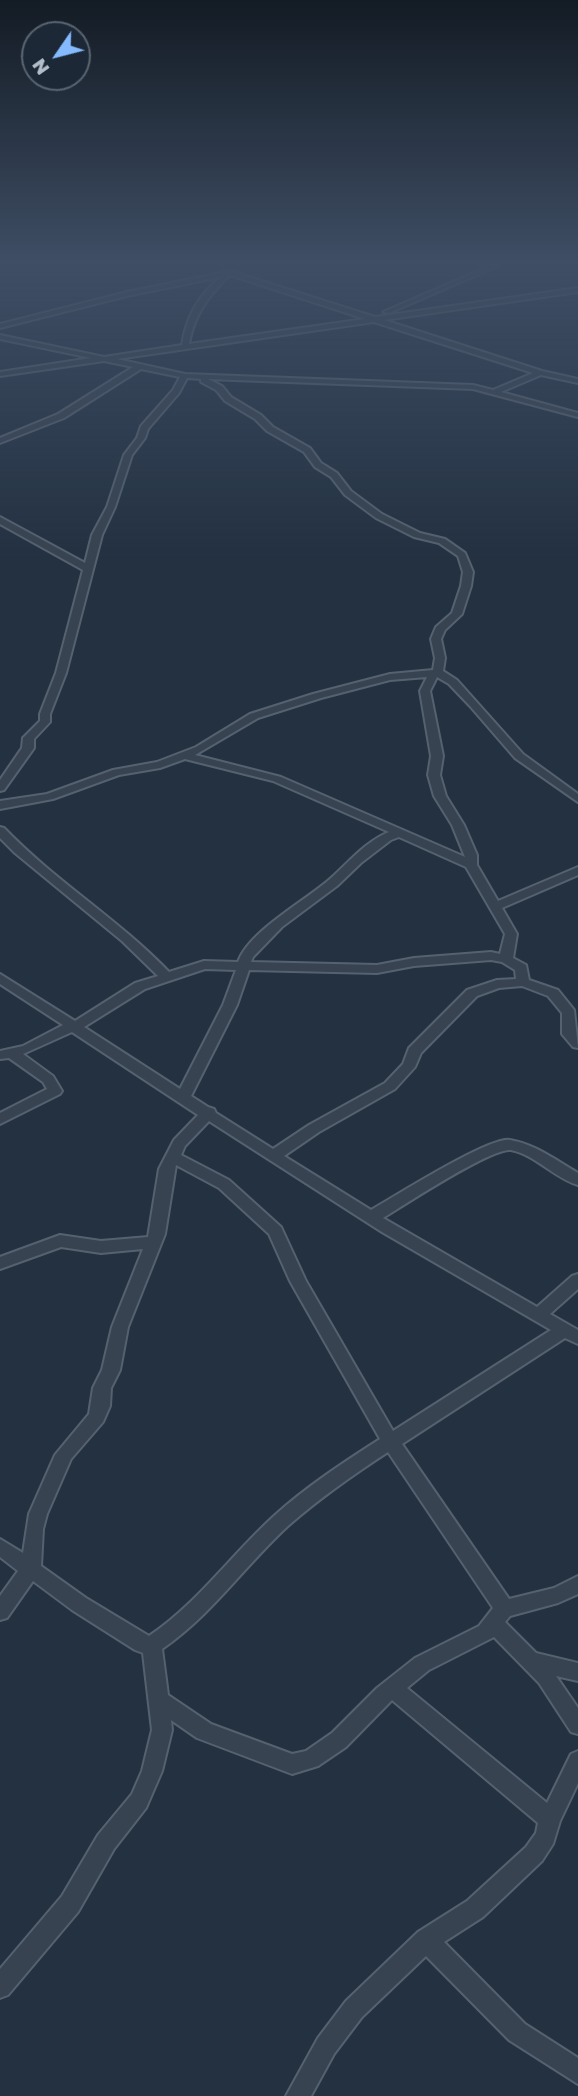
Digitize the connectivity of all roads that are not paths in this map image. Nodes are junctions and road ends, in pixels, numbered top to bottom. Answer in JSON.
{"nodes":[{"id":1,"x":72,"y":364,"type":"edge"},
{"id":2,"x":126,"y":364,"type":"edge"},
{"id":3,"x":510,"y":364,"type":"edge"},
{"id":4,"x":139,"y":367,"type":"junction"},
{"id":5,"x":540,"y":373,"type":"junction"},
{"id":6,"x":0,"y":374,"type":"edge"},
{"id":7,"x":185,"y":376,"type":"junction"},
{"id":8,"x":199,"y":377,"type":"junction"},
{"id":9,"x":578,"y":381,"type":"edge"},
{"id":10,"x":493,"y":393,"type":"junction"},
{"id":11,"x":578,"y":415,"type":"edge"},
{"id":12,"x":0,"y":442,"type":"edge"},
{"id":13,"x":0,"y":520,"type":"edge"},
{"id":14,"x":87,"y":568,"type":"junction"},
{"id":15,"x":435,"y":674,"type":"junction"},
{"id":16,"x":183,"y":755,"type":"junction"},
{"id":17,"x":0,"y":788,"type":"edge"},
{"id":18,"x":578,"y":799,"type":"edge"},
{"id":19,"x":0,"y":805,"type":"edge"},
{"id":20,"x":0,"y":831,"type":"edge"},
{"id":21,"x":391,"y":832,"type":"junction"},
{"id":22,"x":471,"y":865,"type":"junction"},
{"id":23,"x":578,"y":871,"type":"edge"},
{"id":24,"x":494,"y":907,"type":"junction"},
{"id":25,"x":506,"y":959,"type":"junction"},
{"id":26,"x":244,"y":965,"type":"junction"},
{"id":27,"x":166,"y":977,"type":"junction"},
{"id":28,"x":0,"y":978,"type":"edge"},
{"id":29,"x":523,"y":982,"type":"junction"},
{"id":30,"x":74,"y":1026,"type":"junction"},
{"id":31,"x":578,"y":1044,"type":"edge"},
{"id":32,"x":6,"y":1055,"type":"edge"},
{"id":33,"x":183,"y":1097,"type":"junction"},
{"id":34,"x":209,"y":1112,"type":"junction"},
{"id":35,"x":0,"y":1119,"type":"edge"},
{"id":36,"x":275,"y":1155,"type":"junction"},
{"id":37,"x":173,"y":1157,"type":"junction"},
{"id":38,"x":578,"y":1180,"type":"edge"},
{"id":39,"x":372,"y":1217,"type":"junction"},
{"id":40,"x":153,"y":1242,"type":"junction"},
{"id":41,"x":0,"y":1263,"type":"edge"},
{"id":42,"x":578,"y":1280,"type":"edge"},
{"id":43,"x":539,"y":1315,"type":"junction"},
{"id":44,"x":571,"y":1334,"type":"edge"},
{"id":45,"x":390,"y":1441,"type":"junction"},
{"id":46,"x":0,"y":1547,"type":"edge"},
{"id":47,"x":31,"y":1568,"type":"junction"},
{"id":48,"x":578,"y":1584,"type":"edge"},
{"id":49,"x":0,"y":1612,"type":"edge"},
{"id":50,"x":499,"y":1617,"type":"junction"},
{"id":51,"x":152,"y":1645,"type":"junction"},
{"id":52,"x":530,"y":1661,"type":"junction"},
{"id":53,"x":578,"y":1672,"type":"edge"},
{"id":54,"x":392,"y":1688,"type":"junction"},
{"id":55,"x":158,"y":1700,"type":"junction"},
{"id":56,"x":578,"y":1725,"type":"edge"},
{"id":57,"x":578,"y":1761,"type":"edge"},
{"id":58,"x":550,"y":1819,"type":"junction"},
{"id":59,"x":426,"y":1940,"type":"junction"},
{"id":60,"x":0,"y":1987,"type":"edge"},
{"id":61,"x":578,"y":2072,"type":"edge"},
{"id":62,"x":298,"y":2096,"type":"edge"}],
"edges":[{"from":1,"to":6,"type":"street"},
{"from":2,"to":4,"type":"street"},
{"from":3,"to":5,"type":"street"},
{"from":4,"to":7,"type":"street"},
{"from":4,"to":12,"type":"street"},
{"from":5,"to":9,"type":"street"},
{"from":5,"to":10,"type":"street"},
{"from":7,"to":8,"type":"street"},
{"from":7,"to":14,"type":"street"},
{"from":8,"to":10,"type":"street"},
{"from":8,"to":15,"type":"street"},
{"from":10,"to":11,"type":"street"},
{"from":13,"to":14,"type":"street"},
{"from":14,"to":17,"type":"street"},
{"from":15,"to":16,"type":"street"},
{"from":15,"to":18,"type":"street"},
{"from":15,"to":22,"type":"street"},
{"from":16,"to":19,"type":"street"},
{"from":16,"to":21,"type":"street"},
{"from":20,"to":27,"type":"street"},
{"from":21,"to":22,"type":"street"},
{"from":21,"to":26,"type":"street"},
{"from":22,"to":24,"type":"street"},
{"from":23,"to":24,"type":"street"},
{"from":24,"to":25,"type":"street"},
{"from":25,"to":26,"type":"street"},
{"from":25,"to":29,"type":"street"},
{"from":26,"to":27,"type":"street"},
{"from":26,"to":33,"type":"street"},
{"from":27,"to":30,"type":"street"},
{"from":28,"to":30,"type":"street"},
{"from":29,"to":31,"type":"street"},
{"from":29,"to":36,"type":"street"},
{"from":30,"to":32,"type":"street"},
{"from":30,"to":33,"type":"street"},
{"from":32,"to":35,"type":"street"},
{"from":33,"to":34,"type":"street"},
{"from":34,"to":36,"type":"street"},
{"from":34,"to":37,"type":"street"},
{"from":36,"to":39,"type":"street"},
{"from":37,"to":40,"type":"street"},
{"from":37,"to":45,"type":"street"},
{"from":38,"to":39,"type":"street"},
{"from":39,"to":43,"type":"street"},
{"from":40,"to":41,"type":"street"},
{"from":40,"to":47,"type":"street"},
{"from":42,"to":43,"type":"street"},
{"from":43,"to":44,"type":"street"},
{"from":44,"to":45,"type":"street"},
{"from":45,"to":50,"type":"street"},
{"from":45,"to":51,"type":"street"},
{"from":46,"to":47,"type":"street"},
{"from":47,"to":49,"type":"street"},
{"from":47,"to":51,"type":"street"},
{"from":48,"to":50,"type":"street"},
{"from":50,"to":52,"type":"street"},
{"from":50,"to":54,"type":"street"},
{"from":51,"to":55,"type":"street"},
{"from":52,"to":53,"type":"street"},
{"from":52,"to":56,"type":"street"},
{"from":54,"to":55,"type":"street"},
{"from":54,"to":58,"type":"street"},
{"from":55,"to":60,"type":"street"},
{"from":57,"to":58,"type":"street"},
{"from":58,"to":59,"type":"street"},
{"from":59,"to":61,"type":"street"},
{"from":59,"to":62,"type":"street"}]}
